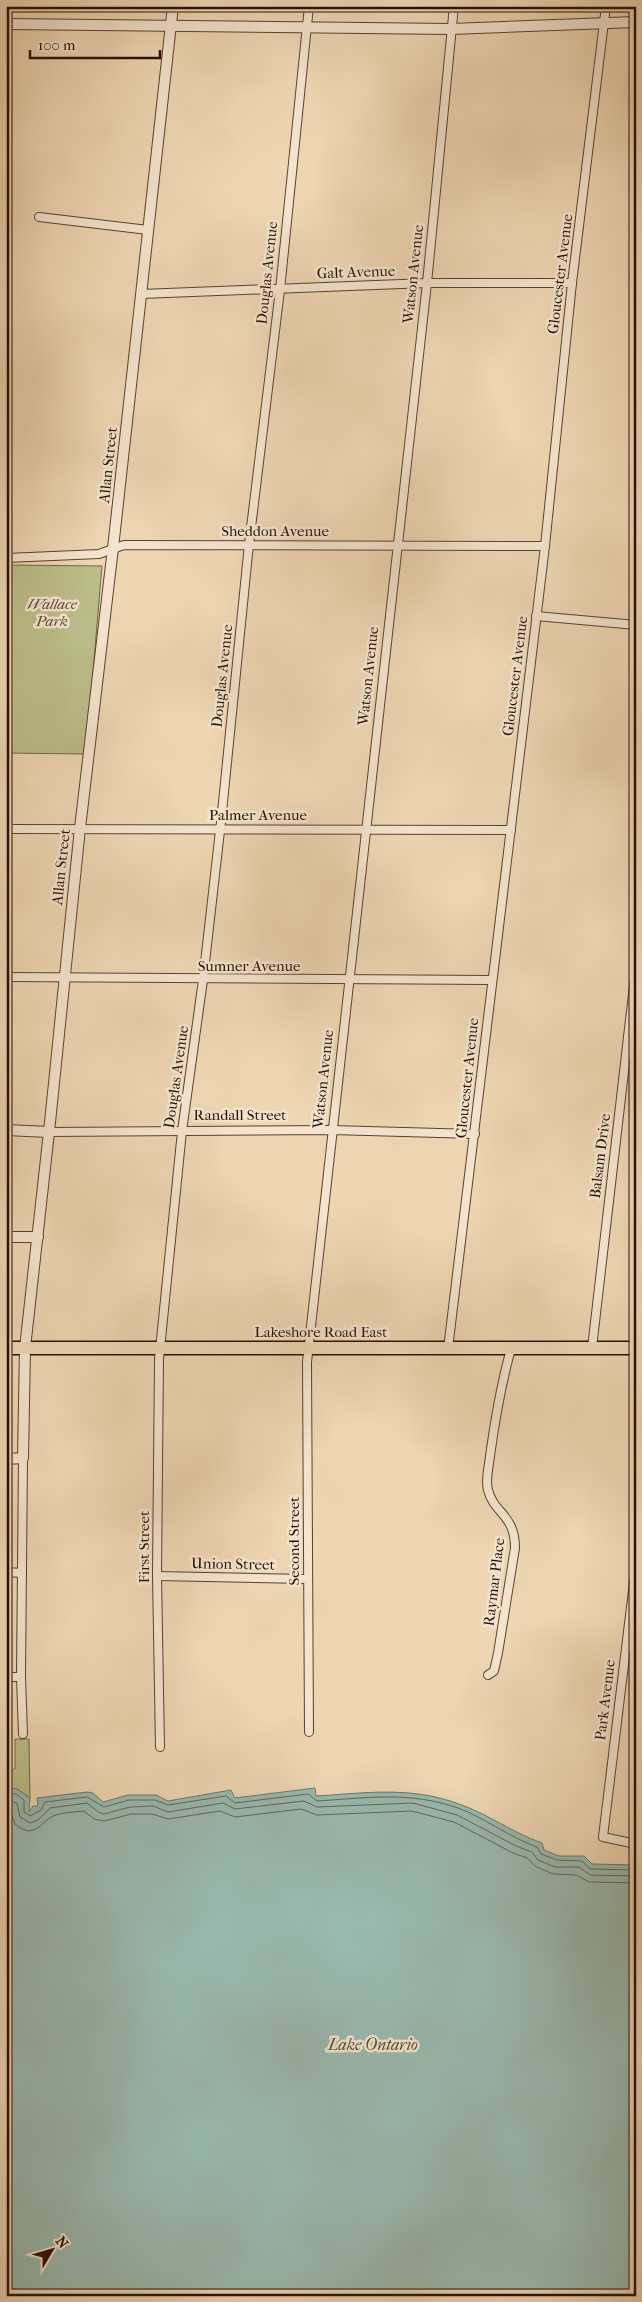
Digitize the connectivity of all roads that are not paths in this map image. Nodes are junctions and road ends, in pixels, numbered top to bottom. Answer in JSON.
{"nodes":[{"id":1,"x":173,"y":6,"type":"edge"},
{"id":2,"x":309,"y":6,"type":"edge"},
{"id":3,"x":454,"y":6,"type":"edge"},
{"id":4,"x":606,"y":6,"type":"edge"},
{"id":5,"x":636,"y":22,"type":"edge"},
{"id":6,"x":6,"y":24,"type":"edge"},
{"id":7,"x":604,"y":24,"type":"junction"},
{"id":8,"x":170,"y":26,"type":"junction"},
{"id":9,"x":306,"y":27,"type":"junction"},
{"id":10,"x":452,"y":29,"type":"junction"},
{"id":11,"x":39,"y":217,"type":"dead end"},
{"id":12,"x":148,"y":230,"type":"junction"},
{"id":13,"x":427,"y":283,"type":"junction"},
{"id":14,"x":572,"y":283,"type":"junction"},
{"id":15,"x":280,"y":290,"type":"junction"},
{"id":16,"x":141,"y":294,"type":"junction"},
{"id":17,"x":249,"y":544,"type":"junction"},
{"id":18,"x":396,"y":545,"type":"junction"},
{"id":19,"x":545,"y":546,"type":"junction"},
{"id":20,"x":114,"y":548,"type":"junction"},
{"id":21,"x":6,"y":558,"type":"edge"},
{"id":22,"x":536,"y":616,"type":"junction"},
{"id":23,"x":636,"y":625,"type":"edge"},
{"id":24,"x":80,"y":828,"type":"junction"},
{"id":25,"x":6,"y":829,"type":"edge"},
{"id":26,"x":220,"y":829,"type":"junction"},
{"id":27,"x":365,"y":829,"type":"junction"},
{"id":28,"x":511,"y":830,"type":"junction"},
{"id":29,"x":636,"y":968,"type":"edge"},
{"id":30,"x":6,"y":977,"type":"edge"},
{"id":31,"x":64,"y":977,"type":"junction"},
{"id":32,"x":203,"y":980,"type":"junction"},
{"id":33,"x":348,"y":980,"type":"junction"},
{"id":34,"x":492,"y":980,"type":"junction"},
{"id":35,"x":6,"y":1130,"type":"edge"},
{"id":36,"x":332,"y":1130,"type":"junction"},
{"id":37,"x":182,"y":1131,"type":"junction"},
{"id":38,"x":49,"y":1132,"type":"junction"},
{"id":39,"x":475,"y":1134,"type":"junction"},
{"id":40,"x":6,"y":1237,"type":"edge"},
{"id":41,"x":38,"y":1237,"type":"junction"},
{"id":42,"x":160,"y":1347,"type":"junction"},
{"id":43,"x":6,"y":1348,"type":"edge"},
{"id":44,"x":25,"y":1348,"type":"junction"},
{"id":45,"x":592,"y":1348,"type":"junction"},
{"id":46,"x":636,"y":1348,"type":"edge"},
{"id":47,"x":308,"y":1349,"type":"junction"},
{"id":48,"x":448,"y":1349,"type":"junction"},
{"id":49,"x":511,"y":1349,"type":"junction"},
{"id":50,"x":23,"y":1458,"type":"junction"},
{"id":51,"x":6,"y":1459,"type":"edge"},
{"id":52,"x":636,"y":1566,"type":"edge"},
{"id":53,"x":6,"y":1572,"type":"edge"},
{"id":54,"x":22,"y":1573,"type":"junction"},
{"id":55,"x":157,"y":1576,"type":"junction"},
{"id":56,"x":308,"y":1579,"type":"junction"},
{"id":57,"x":633,"y":1593,"type":"edge"},
{"id":58,"x":488,"y":1675,"type":"dead end"},
{"id":59,"x":6,"y":1677,"type":"edge"},
{"id":60,"x":21,"y":1677,"type":"junction"},
{"id":61,"x":309,"y":1732,"type":"dead end"},
{"id":62,"x":23,"y":1734,"type":"dead end"},
{"id":63,"x":160,"y":1747,"type":"dead end"},
{"id":64,"x":636,"y":1844,"type":"edge"}],
"edges":[{"from":1,"to":8,"type":"street","name":"Allan Street"},
{"from":2,"to":9,"type":"street","name":"Douglas Avenue"},
{"from":3,"to":10,"type":"street","name":"Watson Avenue"},
{"from":4,"to":7,"type":"street","name":"Gloucester Avenue"},
{"from":5,"to":7,"type":"street"},
{"from":6,"to":8,"type":"street"},
{"from":7,"to":10,"type":"street"},
{"from":7,"to":14,"type":"street","name":"Gloucester Avenue"},
{"from":8,"to":9,"type":"street"},
{"from":8,"to":12,"type":"street","name":"Allan Street"},
{"from":9,"to":10,"type":"street"},
{"from":9,"to":15,"type":"street","name":"Douglas Avenue"},
{"from":10,"to":13,"type":"street","name":"Watson Avenue"},
{"from":11,"to":12,"type":"street"},
{"from":12,"to":16,"type":"street","name":"Allan Street"},
{"from":13,"to":14,"type":"street","name":"Galt Avenue"},
{"from":13,"to":15,"type":"street","name":"Galt Avenue"},
{"from":13,"to":18,"type":"street","name":"Watson Avenue"},
{"from":14,"to":19,"type":"street","name":"Gloucester Avenue"},
{"from":15,"to":16,"type":"street","name":"Galt Avenue"},
{"from":15,"to":17,"type":"street","name":"Douglas Avenue"},
{"from":16,"to":20,"type":"street","name":"Allan Street"},
{"from":17,"to":18,"type":"street","name":"Sheddon Avenue"},
{"from":17,"to":20,"type":"street","name":"Sheddon Avenue"},
{"from":17,"to":26,"type":"street","name":"Douglas Avenue"},
{"from":18,"to":19,"type":"street","name":"Sheddon Avenue"},
{"from":18,"to":27,"type":"street","name":"Watson Avenue"},
{"from":19,"to":22,"type":"street","name":"Gloucester Avenue"},
{"from":20,"to":21,"type":"street","name":"Sheddon Avenue"},
{"from":20,"to":24,"type":"street","name":"Allan Street"},
{"from":22,"to":23,"type":"street"},
{"from":22,"to":28,"type":"street","name":"Gloucester Avenue"},
{"from":24,"to":25,"type":"street","name":"Palmer Avenue"},
{"from":24,"to":26,"type":"street","name":"Palmer Avenue"},
{"from":24,"to":31,"type":"street","name":"Allan Street"},
{"from":26,"to":27,"type":"street","name":"Palmer Avenue"},
{"from":26,"to":32,"type":"street","name":"Douglas Avenue"},
{"from":27,"to":28,"type":"street","name":"Palmer Avenue"},
{"from":27,"to":33,"type":"street","name":"Watson Avenue"},
{"from":28,"to":34,"type":"street","name":"Gloucester Avenue"},
{"from":29,"to":45,"type":"street","name":"Balsam Drive"},
{"from":30,"to":31,"type":"street","name":"Sumner Avenue"},
{"from":31,"to":32,"type":"street","name":"Sumner Avenue"},
{"from":31,"to":38,"type":"street","name":"Allan Street"},
{"from":32,"to":33,"type":"street","name":"Sumner Avenue"},
{"from":32,"to":37,"type":"street","name":"Douglas Avenue"},
{"from":33,"to":34,"type":"street","name":"Sumner Avenue"},
{"from":33,"to":36,"type":"street","name":"Watson Avenue"},
{"from":34,"to":39,"type":"street","name":"Gloucester Avenue"},
{"from":35,"to":38,"type":"street","name":"Randall Street"},
{"from":36,"to":37,"type":"street","name":"Randall Street"},
{"from":36,"to":39,"type":"street","name":"Randall Street"},
{"from":36,"to":47,"type":"street","name":"Watson Avenue"},
{"from":37,"to":38,"type":"street","name":"Randall Street"},
{"from":37,"to":42,"type":"street","name":"Douglas Avenue"},
{"from":38,"to":41,"type":"street","name":"Allan Street"},
{"from":39,"to":48,"type":"street","name":"Gloucester Avenue"},
{"from":40,"to":41,"type":"street"},
{"from":41,"to":44,"type":"street","name":"Allan Street"},
{"from":42,"to":44,"type":"main road","name":"Lakeshore Road East"},
{"from":42,"to":47,"type":"main road","name":"Lakeshore Road East"},
{"from":42,"to":55,"type":"street","name":"First Street"},
{"from":43,"to":44,"type":"main road","name":"Lakeshore Road East"},
{"from":44,"to":50,"type":"street","name":"Allan Street"},
{"from":45,"to":46,"type":"main road","name":"Lakeshore Road East"},
{"from":45,"to":49,"type":"main road","name":"Lakeshore Road East"},
{"from":47,"to":48,"type":"main road","name":"Lakeshore Road East"},
{"from":47,"to":56,"type":"street","name":"Second Street"},
{"from":48,"to":49,"type":"main road","name":"Lakeshore Road East"},
{"from":49,"to":58,"type":"street","name":"Raymar Place"},
{"from":50,"to":51,"type":"street"},
{"from":50,"to":54,"type":"street","name":"Allan Street"},
{"from":52,"to":57,"type":"street","name":"Park Avenue"},
{"from":53,"to":54,"type":"street"},
{"from":54,"to":60,"type":"street","name":"Allan Street"},
{"from":55,"to":56,"type":"street","name":"Union Street"},
{"from":55,"to":63,"type":"street","name":"First Street"},
{"from":56,"to":61,"type":"street","name":"Second Street"},
{"from":57,"to":64,"type":"street","name":"Park Avenue"},
{"from":59,"to":60,"type":"street"},
{"from":60,"to":62,"type":"street","name":"Allan Street"}]}
